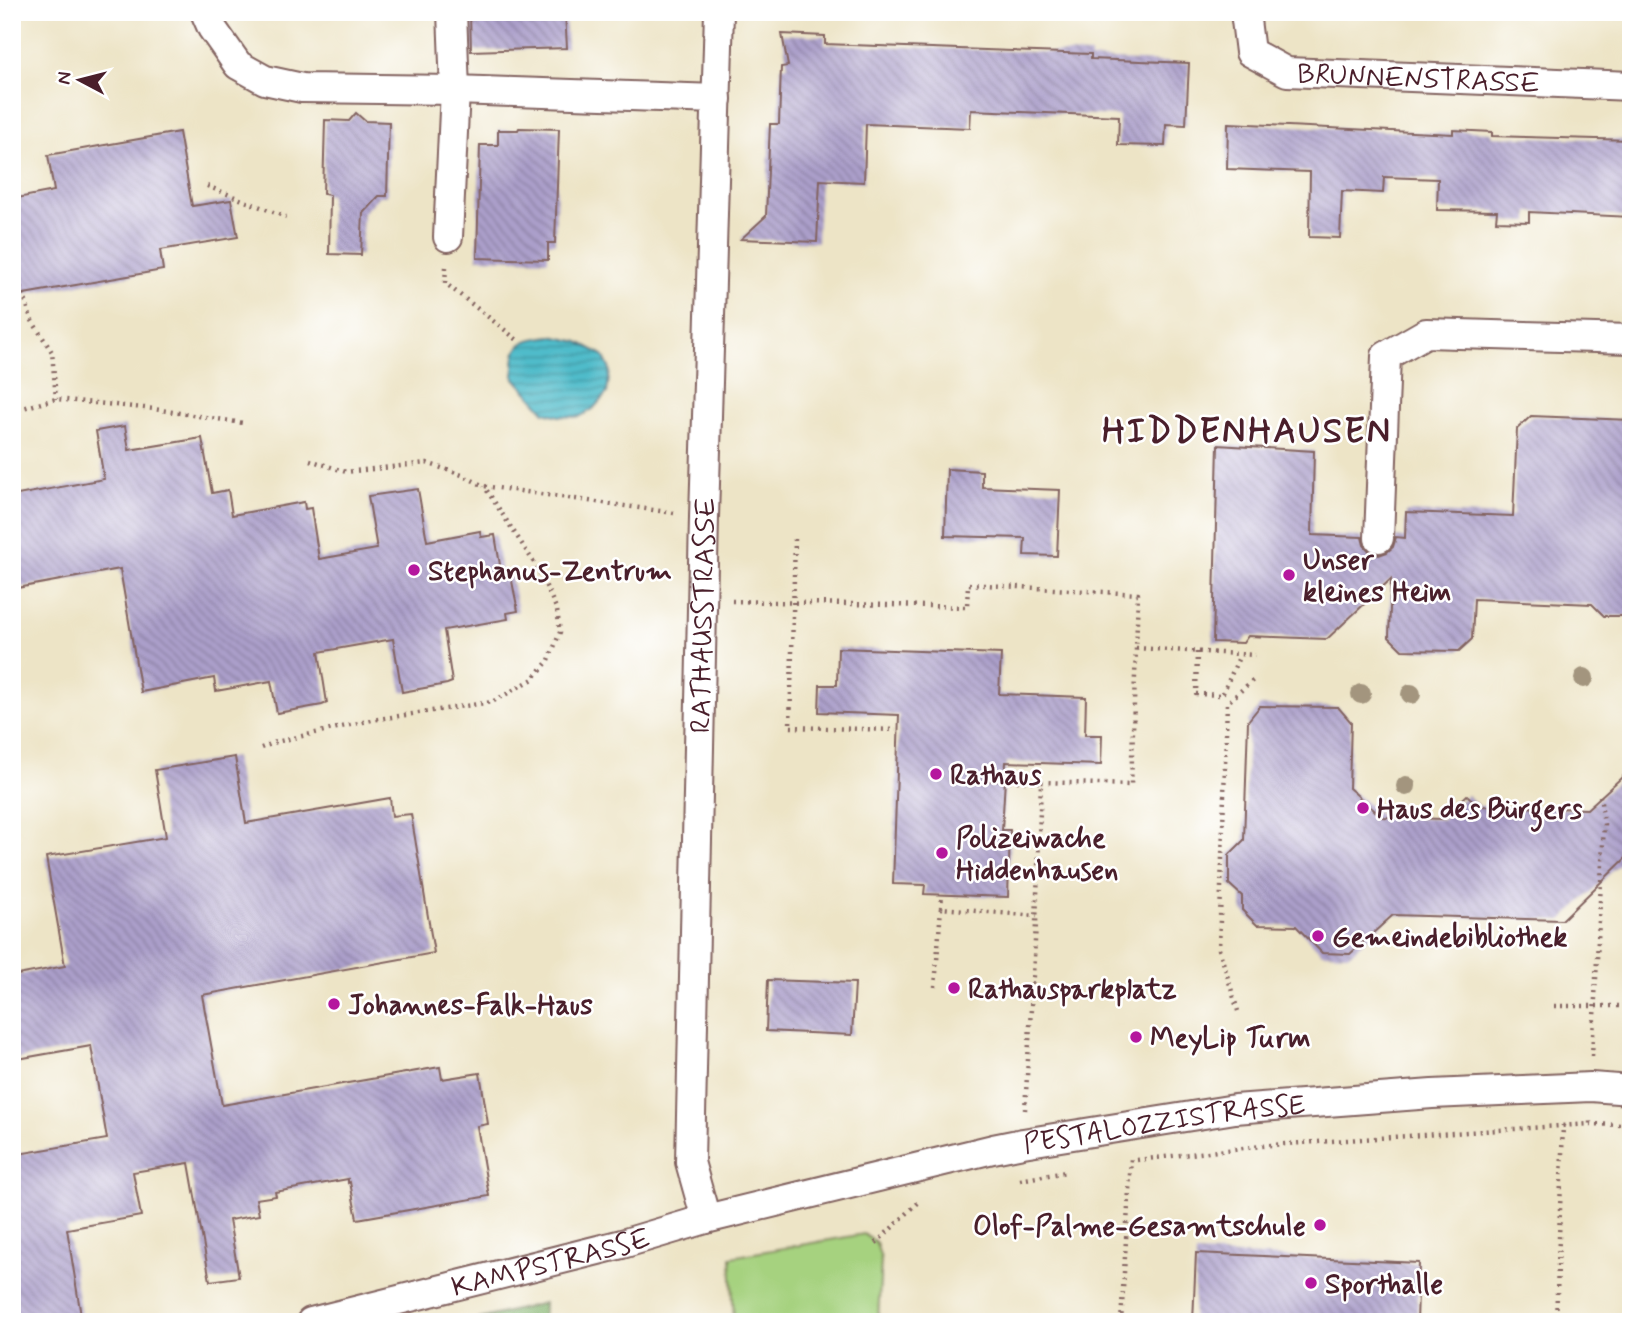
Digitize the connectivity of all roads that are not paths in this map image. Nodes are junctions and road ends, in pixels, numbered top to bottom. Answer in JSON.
{"nodes":[{"id":1,"x":205,"y":12,"type":"edge"},
{"id":2,"x":452,"y":12,"type":"edge"},
{"id":3,"x":719,"y":12,"type":"edge"},
{"id":4,"x":1245,"y":12,"type":"edge"},
{"id":5,"x":1631,"y":86,"type":"edge"},
{"id":6,"x":455,"y":90,"type":"junction"},
{"id":7,"x":717,"y":99,"type":"junction"},
{"id":8,"x":448,"y":237,"type":"road end"},
{"id":9,"x":1631,"y":340,"type":"edge"},
{"id":10,"x":1379,"y":538,"type":"dead end"},
{"id":11,"x":1631,"y":1090,"type":"edge"},
{"id":12,"x":706,"y":1219,"type":"junction"},
{"id":13,"x":311,"y":1322,"type":"edge"}],
"edges":[{"from":1,"to":6,"type":"street"},
{"from":2,"to":6,"type":"street"},
{"from":3,"to":7,"type":"street","name":"RATHAUSSTRASSE"},
{"from":4,"to":5,"type":"street","name":"BRUNNENSTRASSE"},
{"from":6,"to":7,"type":"street"},
{"from":6,"to":8,"type":"street"},
{"from":7,"to":12,"type":"street","name":"RATHAUSSTRASSE"},
{"from":9,"to":10,"type":"street"},
{"from":11,"to":12,"type":"street","name":"PESTALOZZISTRASSE"},
{"from":12,"to":13,"type":"street","name":"KAMPSTRASSE"}]}
